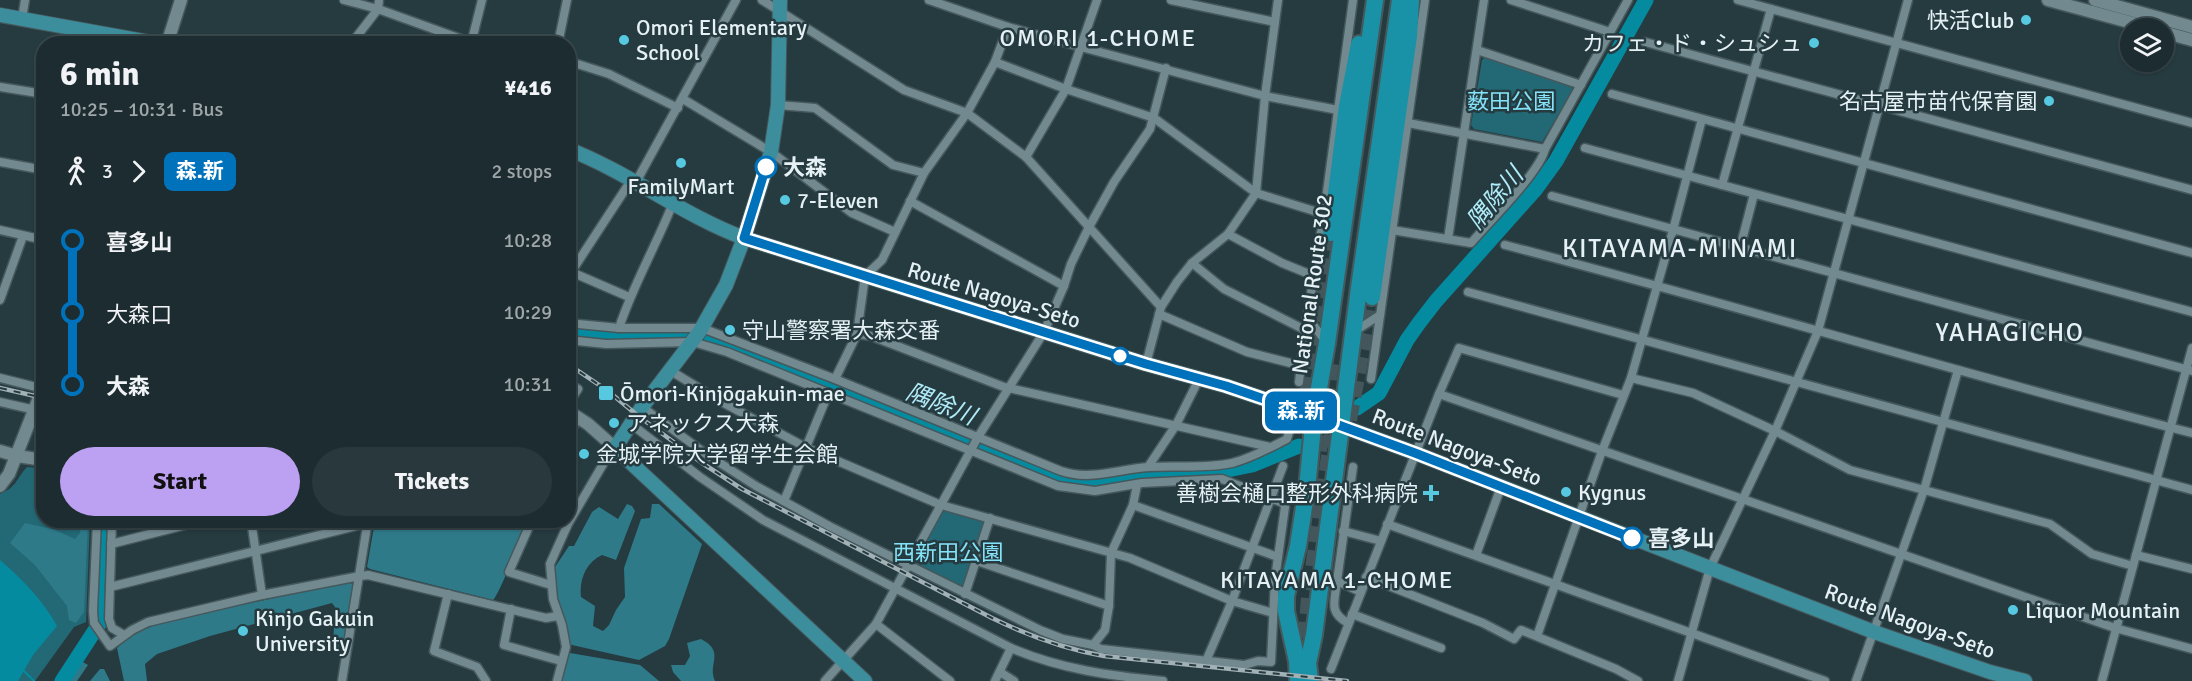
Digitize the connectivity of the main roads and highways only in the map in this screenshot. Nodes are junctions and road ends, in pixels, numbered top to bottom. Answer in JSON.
{"nodes":[{"id":1,"x":1369,"y":0,"type":"edge"},
{"id":2,"x":1376,"y":0,"type":"edge"},
{"id":3,"x":1400,"y":0,"type":"edge"},
{"id":4,"x":1411,"y":0,"type":"edge"},
{"id":5,"x":780,"y":6,"type":"edge"},
{"id":6,"x":0,"y":15,"type":"edge"},
{"id":7,"x":116,"y":36,"type":"edge"},
{"id":8,"x":576,"y":152,"type":"edge"},
{"id":9,"x":1330,"y":233,"type":"tunnel mouth"},
{"id":10,"x":744,"y":238,"type":"junction"},
{"id":11,"x":1372,"y":297,"type":"tunnel mouth"},
{"id":12,"x":1314,"y":416,"type":"junction"},
{"id":13,"x":1342,"y":426,"type":"junction"},
{"id":14,"x":1989,"y":677,"type":"edge"},
{"id":15,"x":865,"y":681,"type":"edge"},
{"id":16,"x":1298,"y":681,"type":"edge"},
{"id":17,"x":1310,"y":681,"type":"edge"},
{"id":18,"x":2025,"y":681,"type":"edge"}],
"edges":[{"from":1,"to":9,"type":"highway"},
{"from":2,"to":12,"type":"highway","name":"National Route 302"},
{"from":3,"to":13,"type":"highway","name":"National Route 302"},
{"from":4,"to":11,"type":"highway"},
{"from":5,"to":10,"type":"main road"},
{"from":6,"to":7,"type":"main road"},
{"from":8,"to":10,"type":"main road","name":"Route Nagoya-Seto"},
{"from":10,"to":12,"type":"main road","name":"Route Nagoya-Seto"},
{"from":10,"to":15,"type":"main road"},
{"from":12,"to":13,"type":"main road","name":"Route Nagoya-Seto"},
{"from":12,"to":16,"type":"highway","name":"National Route 302"},
{"from":13,"to":14,"type":"main road","name":"Route Nagoya-Seto"},
{"from":13,"to":17,"type":"highway","name":"National Route 302"},
{"from":14,"to":18,"type":"main road","name":"Route Nagoya-Seto"}]}
